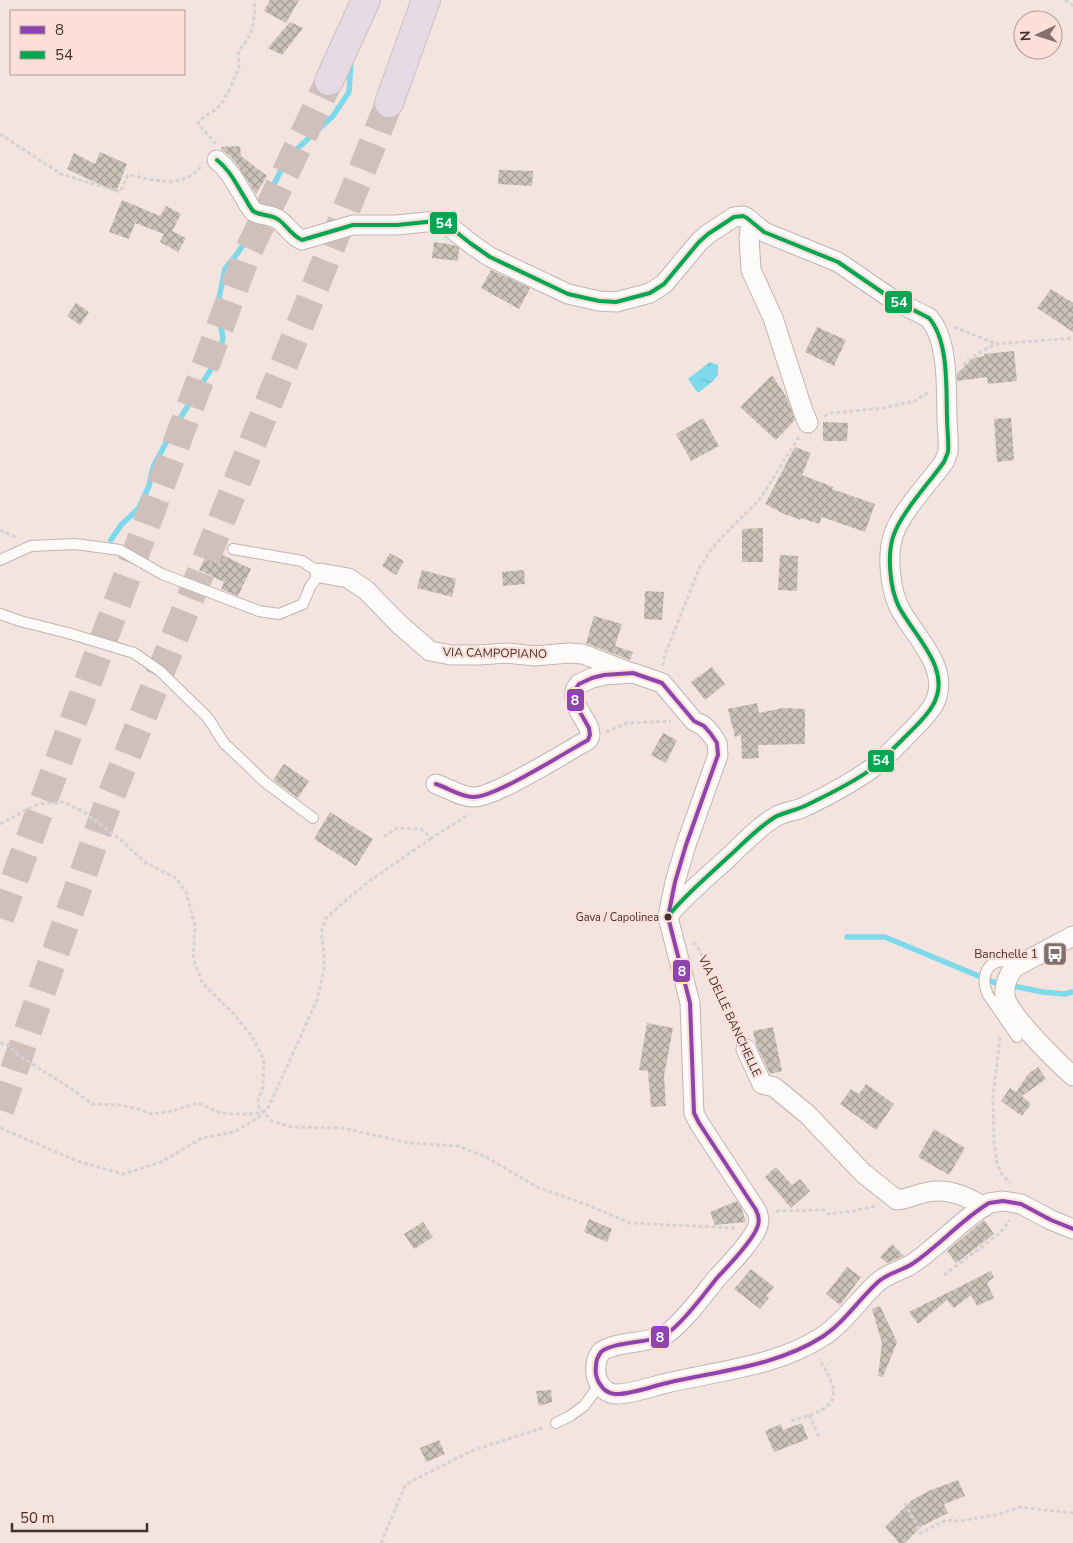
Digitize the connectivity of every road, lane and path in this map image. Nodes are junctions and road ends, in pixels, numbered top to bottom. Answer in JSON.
{"nodes":[{"id":1,"x":255,"y":0,"type":"edge"},
{"id":2,"x":366,"y":0,"type":"edge"},
{"id":3,"x":426,"y":0,"type":"edge"},
{"id":4,"x":1065,"y":0,"type":"edge"},
{"id":5,"x":1073,"y":6,"type":"edge"},
{"id":6,"x":329,"y":81,"type":"tunnel mouth"},
{"id":7,"x":389,"y":103,"type":"tunnel mouth"},
{"id":8,"x":0,"y":134,"type":"edge"},
{"id":9,"x":217,"y":160,"type":"junction"},
{"id":10,"x":751,"y":221,"type":"junction"},
{"id":11,"x":929,"y":318,"type":"junction"},
{"id":12,"x":1073,"y":338,"type":"edge"},
{"id":13,"x":995,"y":344,"type":"junction"},
{"id":14,"x":946,"y":380,"type":"junction"},
{"id":15,"x":931,"y":390,"type":"dead end"},
{"id":16,"x":808,"y":423,"type":"junction"},
{"id":17,"x":232,"y":549,"type":"dead end"},
{"id":18,"x":0,"y":560,"type":"edge"},
{"id":19,"x":320,"y":573,"type":"junction"},
{"id":20,"x":0,"y":614,"type":"edge"},
{"id":21,"x":633,"y":673,"type":"junction"},
{"id":22,"x":662,"y":683,"type":"junction"},
{"id":23,"x":694,"y":720,"type":"junction"},
{"id":24,"x":588,"y":740,"type":"junction"},
{"id":25,"x":436,"y":784,"type":"dead end"},
{"id":26,"x":313,"y":818,"type":"dead end"},
{"id":27,"x":0,"y":824,"type":"edge"},
{"id":28,"x":383,"y":837,"type":"dead end"},
{"id":29,"x":669,"y":924,"type":"junction"},
{"id":30,"x":1073,"y":936,"type":"edge"},
{"id":31,"x":1019,"y":965,"type":"junction"},
{"id":32,"x":996,"y":1007,"type":"junction"},
{"id":33,"x":1017,"y":1037,"type":"dead end"},
{"id":34,"x":0,"y":1043,"type":"edge"},
{"id":35,"x":746,"y":1049,"type":"joint"},
{"id":36,"x":1073,"y":1076,"type":"edge"},
{"id":37,"x":263,"y":1112,"type":"junction"},
{"id":38,"x":0,"y":1128,"type":"edge"},
{"id":39,"x":897,"y":1200,"type":"junction"},
{"id":40,"x":1021,"y":1204,"type":"junction"},
{"id":41,"x":984,"y":1207,"type":"junction"},
{"id":42,"x":758,"y":1223,"type":"junction"},
{"id":43,"x":1073,"y":1229,"type":"edge"},
{"id":44,"x":944,"y":1275,"type":"dead end"},
{"id":45,"x":807,"y":1346,"type":"junction"},
{"id":46,"x":600,"y":1384,"type":"junction"},
{"id":47,"x":809,"y":1415,"type":"junction"},
{"id":48,"x":792,"y":1421,"type":"dead end"},
{"id":49,"x":556,"y":1424,"type":"joint"},
{"id":50,"x":818,"y":1438,"type":"dead end"},
{"id":51,"x":905,"y":1504,"type":"dead end"},
{"id":52,"x":1073,"y":1513,"type":"edge"},
{"id":53,"x":381,"y":1543,"type":"edge"}],
"edges":[{"from":1,"to":9,"type":"path"},
{"from":2,"to":6,"type":"highway"},
{"from":3,"to":7,"type":"highway"},
{"from":4,"to":5,"type":"path"},
{"from":8,"to":9,"type":"path"},
{"from":9,"to":10,"type":"street"},
{"from":10,"to":11,"type":"street"},
{"from":10,"to":16,"type":"street"},
{"from":11,"to":13,"type":"path"},
{"from":11,"to":14,"type":"street"},
{"from":12,"to":13,"type":"path"},
{"from":13,"to":14,"type":"path"},
{"from":14,"to":29,"type":"street"},
{"from":15,"to":16,"type":"path"},
{"from":16,"to":22,"type":"path"},
{"from":17,"to":19,"type":"lane"},
{"from":18,"to":19,"type":"lane"},
{"from":19,"to":21,"type":"street","name":"VIA CAMPOPIANO"},
{"from":20,"to":26,"type":"lane"},
{"from":21,"to":22,"type":"street","name":"VIA CAMPOPIANO"},
{"from":21,"to":24,"type":"street","name":"VIA CAMPOPIANO"},
{"from":22,"to":23,"type":"street"},
{"from":23,"to":24,"type":"path"},
{"from":23,"to":29,"type":"street","name":"VIA DELLE BANCHELLE"},
{"from":24,"to":25,"type":"street"},
{"from":27,"to":37,"type":"path"},
{"from":28,"to":37,"type":"path"},
{"from":29,"to":35,"type":"path","name":"VIA DELLE BANCHELLE"},
{"from":29,"to":42,"type":"street","name":"VIA DELLE BANCHELLE"},
{"from":30,"to":31,"type":"street"},
{"from":31,"to":32,"type":"lane"},
{"from":31,"to":36,"type":"street"},
{"from":32,"to":33,"type":"lane"},
{"from":32,"to":40,"type":"path"},
{"from":34,"to":37,"type":"path"},
{"from":35,"to":39,"type":"street","name":"VIA DELLE BANCHELLE"},
{"from":37,"to":38,"type":"path"},
{"from":37,"to":42,"type":"path"},
{"from":39,"to":41,"type":"street"},
{"from":39,"to":42,"type":"path"},
{"from":40,"to":41,"type":"street"},
{"from":40,"to":43,"type":"street"},
{"from":40,"to":44,"type":"path"},
{"from":41,"to":45,"type":"street"},
{"from":42,"to":46,"type":"street"},
{"from":45,"to":46,"type":"street"},
{"from":45,"to":47,"type":"path"},
{"from":46,"to":49,"type":"lane"},
{"from":47,"to":48,"type":"path"},
{"from":47,"to":50,"type":"path"},
{"from":49,"to":53,"type":"path"},
{"from":51,"to":52,"type":"path"}]}
